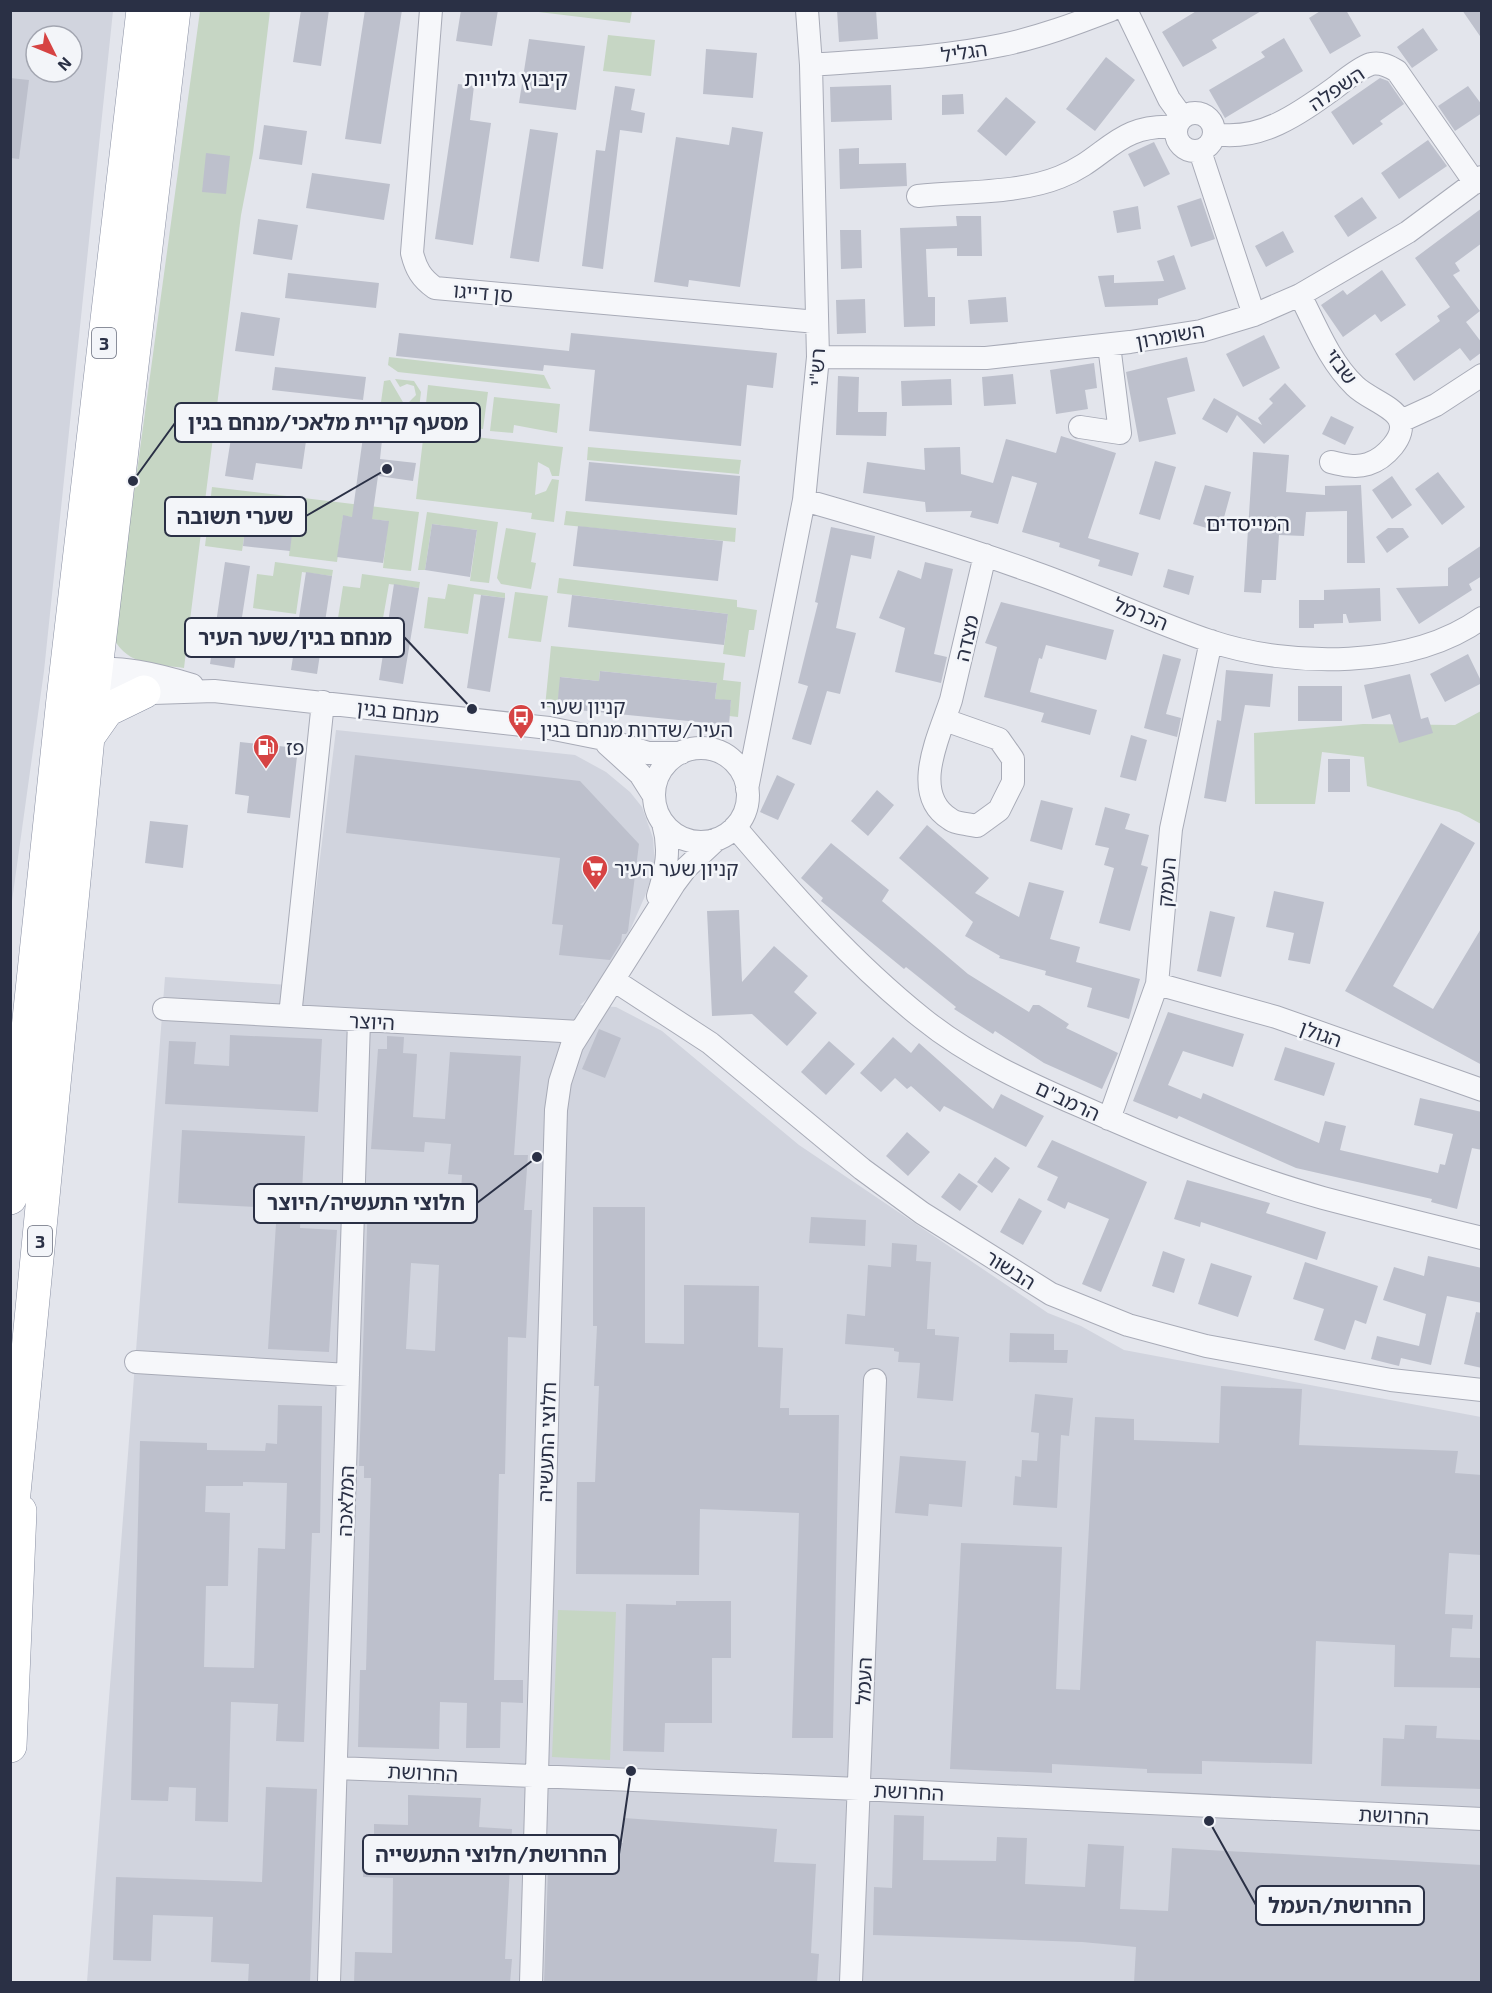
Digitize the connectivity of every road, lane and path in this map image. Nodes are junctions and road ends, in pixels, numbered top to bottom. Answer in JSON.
{"nodes":[{"id":1,"x":143,"y":10,"type":"edge"},
{"id":2,"x":174,"y":10,"type":"edge"},
{"id":3,"x":431,"y":10,"type":"edge"},
{"id":4,"x":807,"y":10,"type":"edge"},
{"id":5,"x":1111,"y":10,"type":"edge"},
{"id":6,"x":1126,"y":10,"type":"edge"},
{"id":7,"x":811,"y":65,"type":"junction"},
{"id":8,"x":1165,"y":90,"type":"junction"},
{"id":9,"x":1179,"y":122,"type":"junction"},
{"id":10,"x":1140,"y":129,"type":"junction"},
{"id":11,"x":1207,"y":143,"type":"junction"},
{"id":12,"x":1478,"y":180,"type":"edge"},
{"id":13,"x":918,"y":196,"type":"dead end"},
{"id":14,"x":1300,"y":295,"type":"junction"},
{"id":15,"x":1254,"y":315,"type":"junction"},
{"id":16,"x":817,"y":322,"type":"junction"},
{"id":17,"x":1109,"y":345,"type":"junction"},
{"id":18,"x":818,"y":357,"type":"junction"},
{"id":19,"x":1482,"y":375,"type":"edge"},
{"id":20,"x":1401,"y":421,"type":"junction"},
{"id":21,"x":1080,"y":427,"type":"dead end"},
{"id":22,"x":1331,"y":462,"type":"dead end"},
{"id":23,"x":804,"y":500,"type":"junction"},
{"id":24,"x":985,"y":555,"type":"junction"},
{"id":25,"x":1482,"y":618,"type":"edge"},
{"id":26,"x":1211,"y":641,"type":"junction"},
{"id":27,"x":86,"y":677,"type":"junction"},
{"id":28,"x":214,"y":691,"type":"junction"},
{"id":29,"x":144,"y":692,"type":"junction"},
{"id":30,"x":323,"y":702,"type":"junction"},
{"id":31,"x":761,"y":719,"type":"junction"},
{"id":32,"x":945,"y":720,"type":"junction"},
{"id":33,"x":581,"y":733,"type":"junction"},
{"id":34,"x":88,"y":737,"type":"junction"},
{"id":35,"x":708,"y":749,"type":"junction"},
{"id":36,"x":681,"y":753,"type":"junction"},
{"id":37,"x":747,"y":789,"type":"junction"},
{"id":38,"x":654,"y":795,"type":"junction"},
{"id":39,"x":663,"y":823,"type":"junction"},
{"id":40,"x":726,"y":833,"type":"junction"},
{"id":41,"x":649,"y":926,"type":"junction"},
{"id":42,"x":615,"y":981,"type":"junction"},
{"id":43,"x":1157,"y":984,"type":"junction"},
{"id":44,"x":164,"y":1009,"type":"dead end"},
{"id":45,"x":290,"y":1016,"type":"junction"},
{"id":46,"x":359,"y":1020,"type":"junction"},
{"id":47,"x":580,"y":1032,"type":"junction"},
{"id":48,"x":17,"y":1049,"type":"edge"},
{"id":49,"x":57,"y":1059,"type":"junction"},
{"id":50,"x":1482,"y":1090,"type":"edge"},
{"id":51,"x":14,"y":1114,"type":"edge"},
{"id":52,"x":1109,"y":1119,"type":"junction"},
{"id":53,"x":10,"y":1198,"type":"edge"},
{"id":54,"x":1482,"y":1238,"type":"edge"},
{"id":55,"x":136,"y":1362,"type":"dead end"},
{"id":56,"x":348,"y":1375,"type":"junction"},
{"id":57,"x":875,"y":1380,"type":"dead end"},
{"id":58,"x":1482,"y":1390,"type":"edge"},
{"id":59,"x":23,"y":1424,"type":"junction"},
{"id":60,"x":10,"y":1534,"type":"edge"},
{"id":61,"x":10,"y":1746,"type":"edge"},
{"id":62,"x":336,"y":1768,"type":"junction"},
{"id":63,"x":537,"y":1778,"type":"junction"},
{"id":64,"x":859,"y":1789,"type":"junction"},
{"id":65,"x":1482,"y":1819,"type":"edge"},
{"id":66,"x":329,"y":1983,"type":"edge"},
{"id":67,"x":531,"y":1983,"type":"edge"},
{"id":68,"x":851,"y":1983,"type":"edge"}],
"edges":[{"from":1,"to":27,"type":"highway","number":"3"},
{"from":2,"to":27,"type":"highway","number":"3"},
{"from":3,"to":16,"type":"street","name":"סן דייגו"},
{"from":4,"to":7,"type":"street","name":"רש\"י"},
{"from":5,"to":7,"type":"street","name":"הגליל"},
{"from":6,"to":8,"type":"street"},
{"from":7,"to":16,"type":"street","name":"רש\"י"},
{"from":8,"to":9,"type":"street"},
{"from":8,"to":10,"type":"street"},
{"from":9,"to":10,"type":"street"},
{"from":9,"to":11,"type":"street"},
{"from":9,"to":11,"type":"street"},
{"from":10,"to":13,"type":"street"},
{"from":11,"to":12,"type":"street","name":"השפלה"},
{"from":11,"to":15,"type":"street"},
{"from":12,"to":14,"type":"street","name":"השומרון"},
{"from":14,"to":15,"type":"street","name":"השומרון"},
{"from":14,"to":20,"type":"street","name":"שבזי"},
{"from":15,"to":17,"type":"street","name":"השומרון"},
{"from":16,"to":18,"type":"street","name":"רש\"י"},
{"from":17,"to":18,"type":"street","name":"השומרון"},
{"from":17,"to":21,"type":"street"},
{"from":18,"to":23,"type":"street","name":"רש\"י"},
{"from":19,"to":20,"type":"street"},
{"from":20,"to":22,"type":"street"},
{"from":23,"to":24,"type":"street","name":"הכרמל"},
{"from":23,"to":31,"type":"street","name":"רש\"י"},
{"from":24,"to":26,"type":"street","name":"הכרמל"},
{"from":24,"to":32,"type":"street","name":"מצדה"},
{"from":25,"to":26,"type":"street","name":"הכרמל"},
{"from":26,"to":43,"type":"street","name":"העמק"},
{"from":27,"to":28,"type":"street","name":"מנחם בגין"},
{"from":27,"to":29,"type":"street","name":"מנחם בגין"},
{"from":27,"to":34,"type":"highway","number":"3"},
{"from":27,"to":48,"type":"highway","number":"3"},
{"from":28,"to":29,"type":"street","name":"מנחם בגין"},
{"from":28,"to":30,"type":"street","name":"מנחם בגין"},
{"from":29,"to":34,"type":"highway"},
{"from":30,"to":33,"type":"street","name":"מנחם בגין"},
{"from":30,"to":45,"type":"street"},
{"from":31,"to":35,"type":"street"},
{"from":31,"to":37,"type":"street","name":"רש\"י"},
{"from":32,"to":32,"type":"street"},
{"from":33,"to":36,"type":"street","name":"מנחם בגין"},
{"from":33,"to":38,"type":"street","name":"מנחם בגין"},
{"from":34,"to":49,"type":"highway","number":"3"},
{"from":35,"to":36,"type":"street"},
{"from":35,"to":37,"type":"street"},
{"from":36,"to":38,"type":"street"},
{"from":37,"to":40,"type":"street"},
{"from":38,"to":39,"type":"street"},
{"from":39,"to":40,"type":"street"},
{"from":39,"to":41,"type":"street","name":"חלוצי התעשיה"},
{"from":40,"to":41,"type":"street","name":"חלוצי התעשיה"},
{"from":40,"to":52,"type":"street","name":"הרמב\"ם"},
{"from":41,"to":42,"type":"street","name":"חלוצי התעשיה"},
{"from":42,"to":47,"type":"street","name":"חלוצי התעשיה"},
{"from":42,"to":58,"type":"street","name":"הבשור"},
{"from":43,"to":50,"type":"street","name":"הגולן"},
{"from":43,"to":52,"type":"street","name":"העמק"},
{"from":44,"to":45,"type":"street","name":"היוצר"},
{"from":45,"to":46,"type":"street","name":"היוצר"},
{"from":46,"to":47,"type":"street","name":"היוצר"},
{"from":46,"to":56,"type":"street","name":"המלאכה"},
{"from":47,"to":63,"type":"street","name":"חלוצי התעשיה"},
{"from":48,"to":49,"type":"street"},
{"from":48,"to":51,"type":"highway"},
{"from":49,"to":59,"type":"highway","number":"3"},
{"from":51,"to":53,"type":"highway"},
{"from":52,"to":54,"type":"street","name":"הרמב\"ם"},
{"from":55,"to":56,"type":"street"},
{"from":56,"to":62,"type":"street","name":"המלאכה"},
{"from":57,"to":64,"type":"street","name":"העמל"},
{"from":59,"to":60,"type":"highway"},
{"from":59,"to":61,"type":"highway","number":"3"},
{"from":62,"to":63,"type":"street","name":"החרושת"},
{"from":62,"to":66,"type":"street","name":"המלאכה"},
{"from":63,"to":64,"type":"street","name":"החרושת"},
{"from":63,"to":67,"type":"street","name":"חלוצי התעשיה"},
{"from":64,"to":65,"type":"street","name":"החרושת"},
{"from":64,"to":68,"type":"street","name":"העמל"}]}
